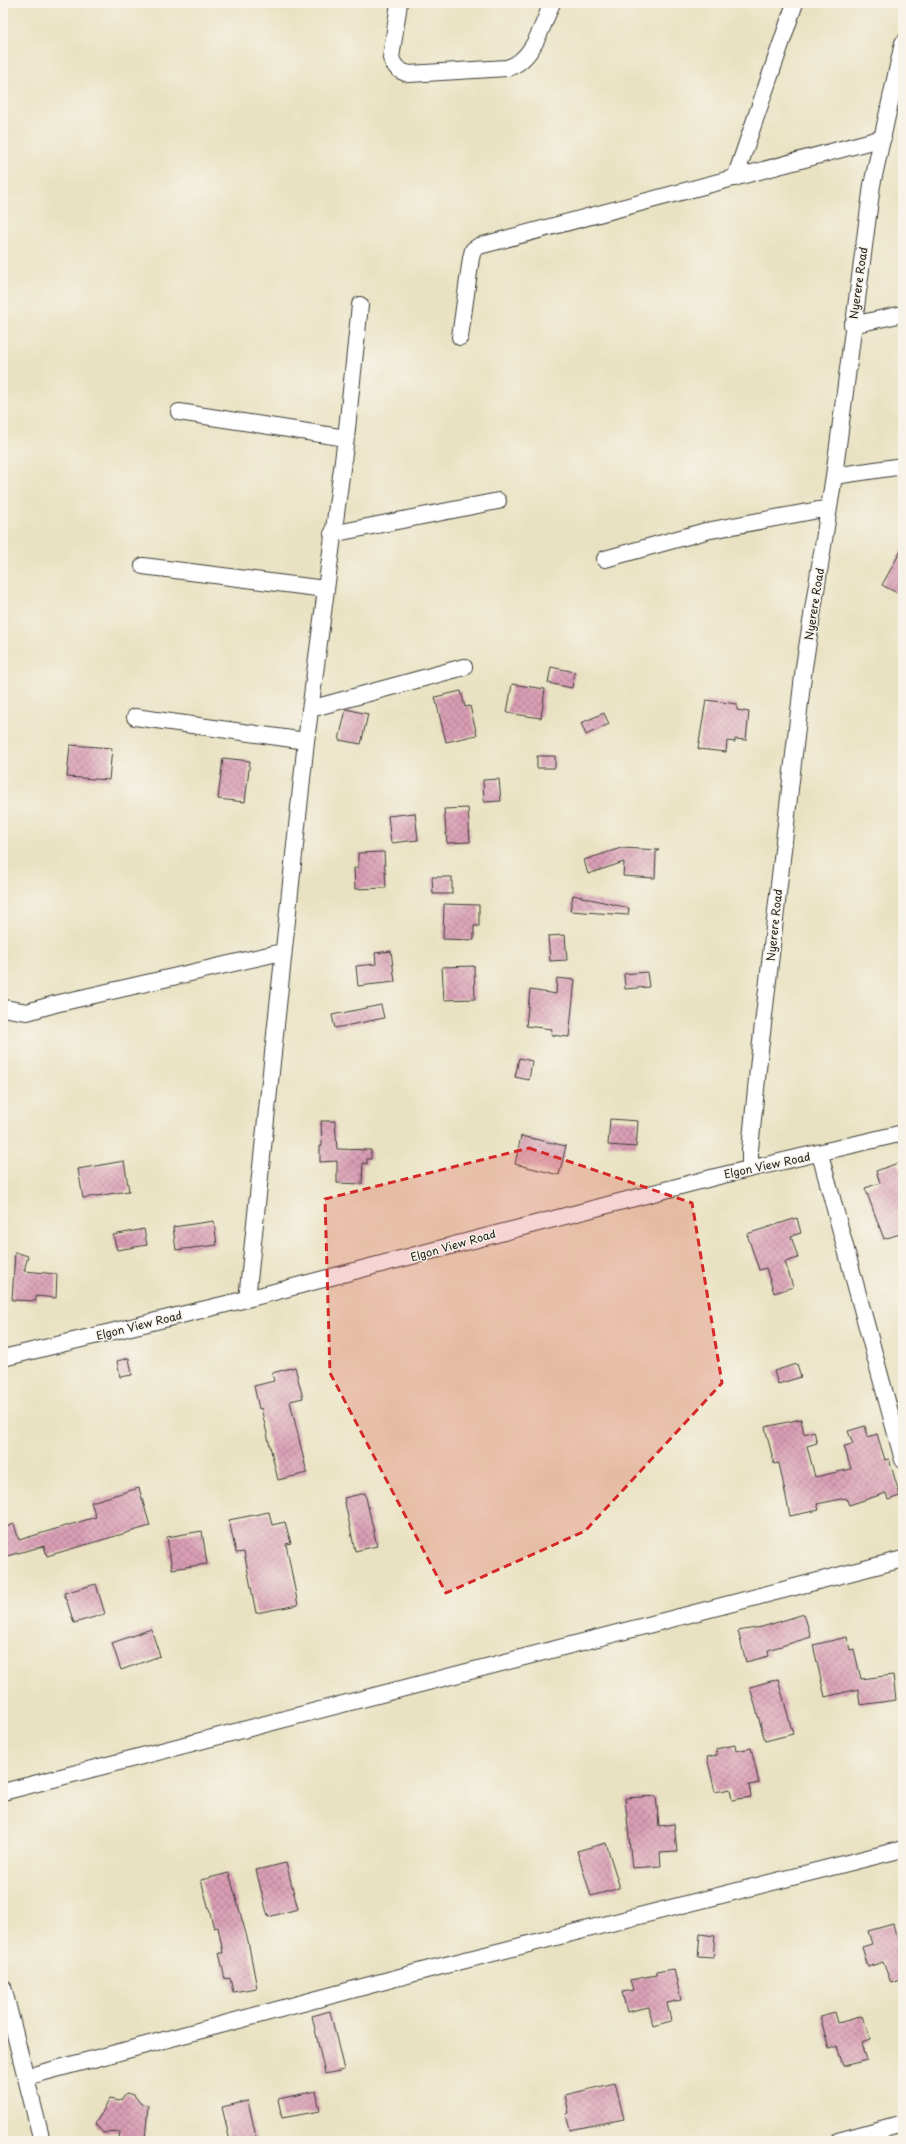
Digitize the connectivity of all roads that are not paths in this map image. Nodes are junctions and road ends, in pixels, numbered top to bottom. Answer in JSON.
{"nodes":[{"id":1,"x":399,"y":3,"type":"edge"},
{"id":2,"x":552,"y":3,"type":"edge"},
{"id":3,"x":795,"y":3,"type":"edge"},
{"id":4,"x":903,"y":43,"type":"edge"},
{"id":5,"x":883,"y":138,"type":"junction"},
{"id":6,"x":735,"y":178,"type":"junction"},
{"id":7,"x":360,"y":305,"type":"dead end"},
{"id":8,"x":903,"y":314,"type":"edge"},
{"id":9,"x":852,"y":325,"type":"junction"},
{"id":10,"x":460,"y":338,"type":"dead end"},
{"id":11,"x":179,"y":412,"type":"dead end"},
{"id":12,"x":346,"y":438,"type":"junction"},
{"id":13,"x":903,"y":466,"type":"edge"},
{"id":14,"x":834,"y":476,"type":"junction"},
{"id":15,"x":498,"y":501,"type":"dead end"},
{"id":16,"x":829,"y":508,"type":"junction"},
{"id":17,"x":332,"y":534,"type":"junction"},
{"id":18,"x":605,"y":559,"type":"dead end"},
{"id":19,"x":143,"y":566,"type":"dead end"},
{"id":20,"x":324,"y":589,"type":"junction"},
{"id":21,"x":464,"y":667,"type":"dead end"},
{"id":22,"x":310,"y":709,"type":"junction"},
{"id":23,"x":135,"y":717,"type":"dead end"},
{"id":24,"x":306,"y":741,"type":"junction"},
{"id":25,"x":282,"y":952,"type":"junction"},
{"id":26,"x":3,"y":1008,"type":"edge"},
{"id":27,"x":903,"y":1133,"type":"edge"},
{"id":28,"x":820,"y":1154,"type":"junction"},
{"id":29,"x":750,"y":1168,"type":"junction"},
{"id":30,"x":247,"y":1299,"type":"junction"},
{"id":31,"x":3,"y":1358,"type":"edge"},
{"id":32,"x":903,"y":1460,"type":"edge"},
{"id":33,"x":903,"y":1560,"type":"edge"},
{"id":34,"x":3,"y":1792,"type":"edge"},
{"id":35,"x":903,"y":1849,"type":"edge"},
{"id":36,"x":3,"y":1987,"type":"edge"},
{"id":37,"x":26,"y":2076,"type":"junction"},
{"id":38,"x":903,"y":2123,"type":"edge"},
{"id":39,"x":42,"y":2141,"type":"edge"},
{"id":40,"x":838,"y":2141,"type":"edge"}],
"edges":[{"from":1,"to":2,"type":"street"},
{"from":3,"to":6,"type":"street"},
{"from":4,"to":5,"type":"street","name":"Nyerere Road"},
{"from":5,"to":6,"type":"street"},
{"from":5,"to":9,"type":"street","name":"Nyerere Road"},
{"from":6,"to":10,"type":"street"},
{"from":7,"to":12,"type":"street"},
{"from":8,"to":9,"type":"street"},
{"from":9,"to":14,"type":"street","name":"Nyerere Road"},
{"from":11,"to":12,"type":"street"},
{"from":12,"to":17,"type":"street"},
{"from":13,"to":14,"type":"street"},
{"from":14,"to":16,"type":"street","name":"Nyerere Road"},
{"from":15,"to":17,"type":"street"},
{"from":16,"to":18,"type":"street"},
{"from":16,"to":29,"type":"street","name":"Nyerere Road"},
{"from":17,"to":20,"type":"street"},
{"from":19,"to":20,"type":"street"},
{"from":20,"to":22,"type":"street"},
{"from":21,"to":22,"type":"street"},
{"from":22,"to":24,"type":"street"},
{"from":23,"to":24,"type":"street"},
{"from":24,"to":25,"type":"street"},
{"from":25,"to":26,"type":"street"},
{"from":25,"to":30,"type":"street"},
{"from":27,"to":28,"type":"street","name":"Elgon View Road"},
{"from":28,"to":29,"type":"street","name":"Elgon View Road"},
{"from":28,"to":32,"type":"street"},
{"from":29,"to":30,"type":"street","name":"Elgon View Road"},
{"from":30,"to":31,"type":"street","name":"Elgon View Road"},
{"from":33,"to":34,"type":"street"},
{"from":35,"to":37,"type":"street"},
{"from":36,"to":37,"type":"street"},
{"from":37,"to":39,"type":"street"},
{"from":38,"to":40,"type":"street"}]}
